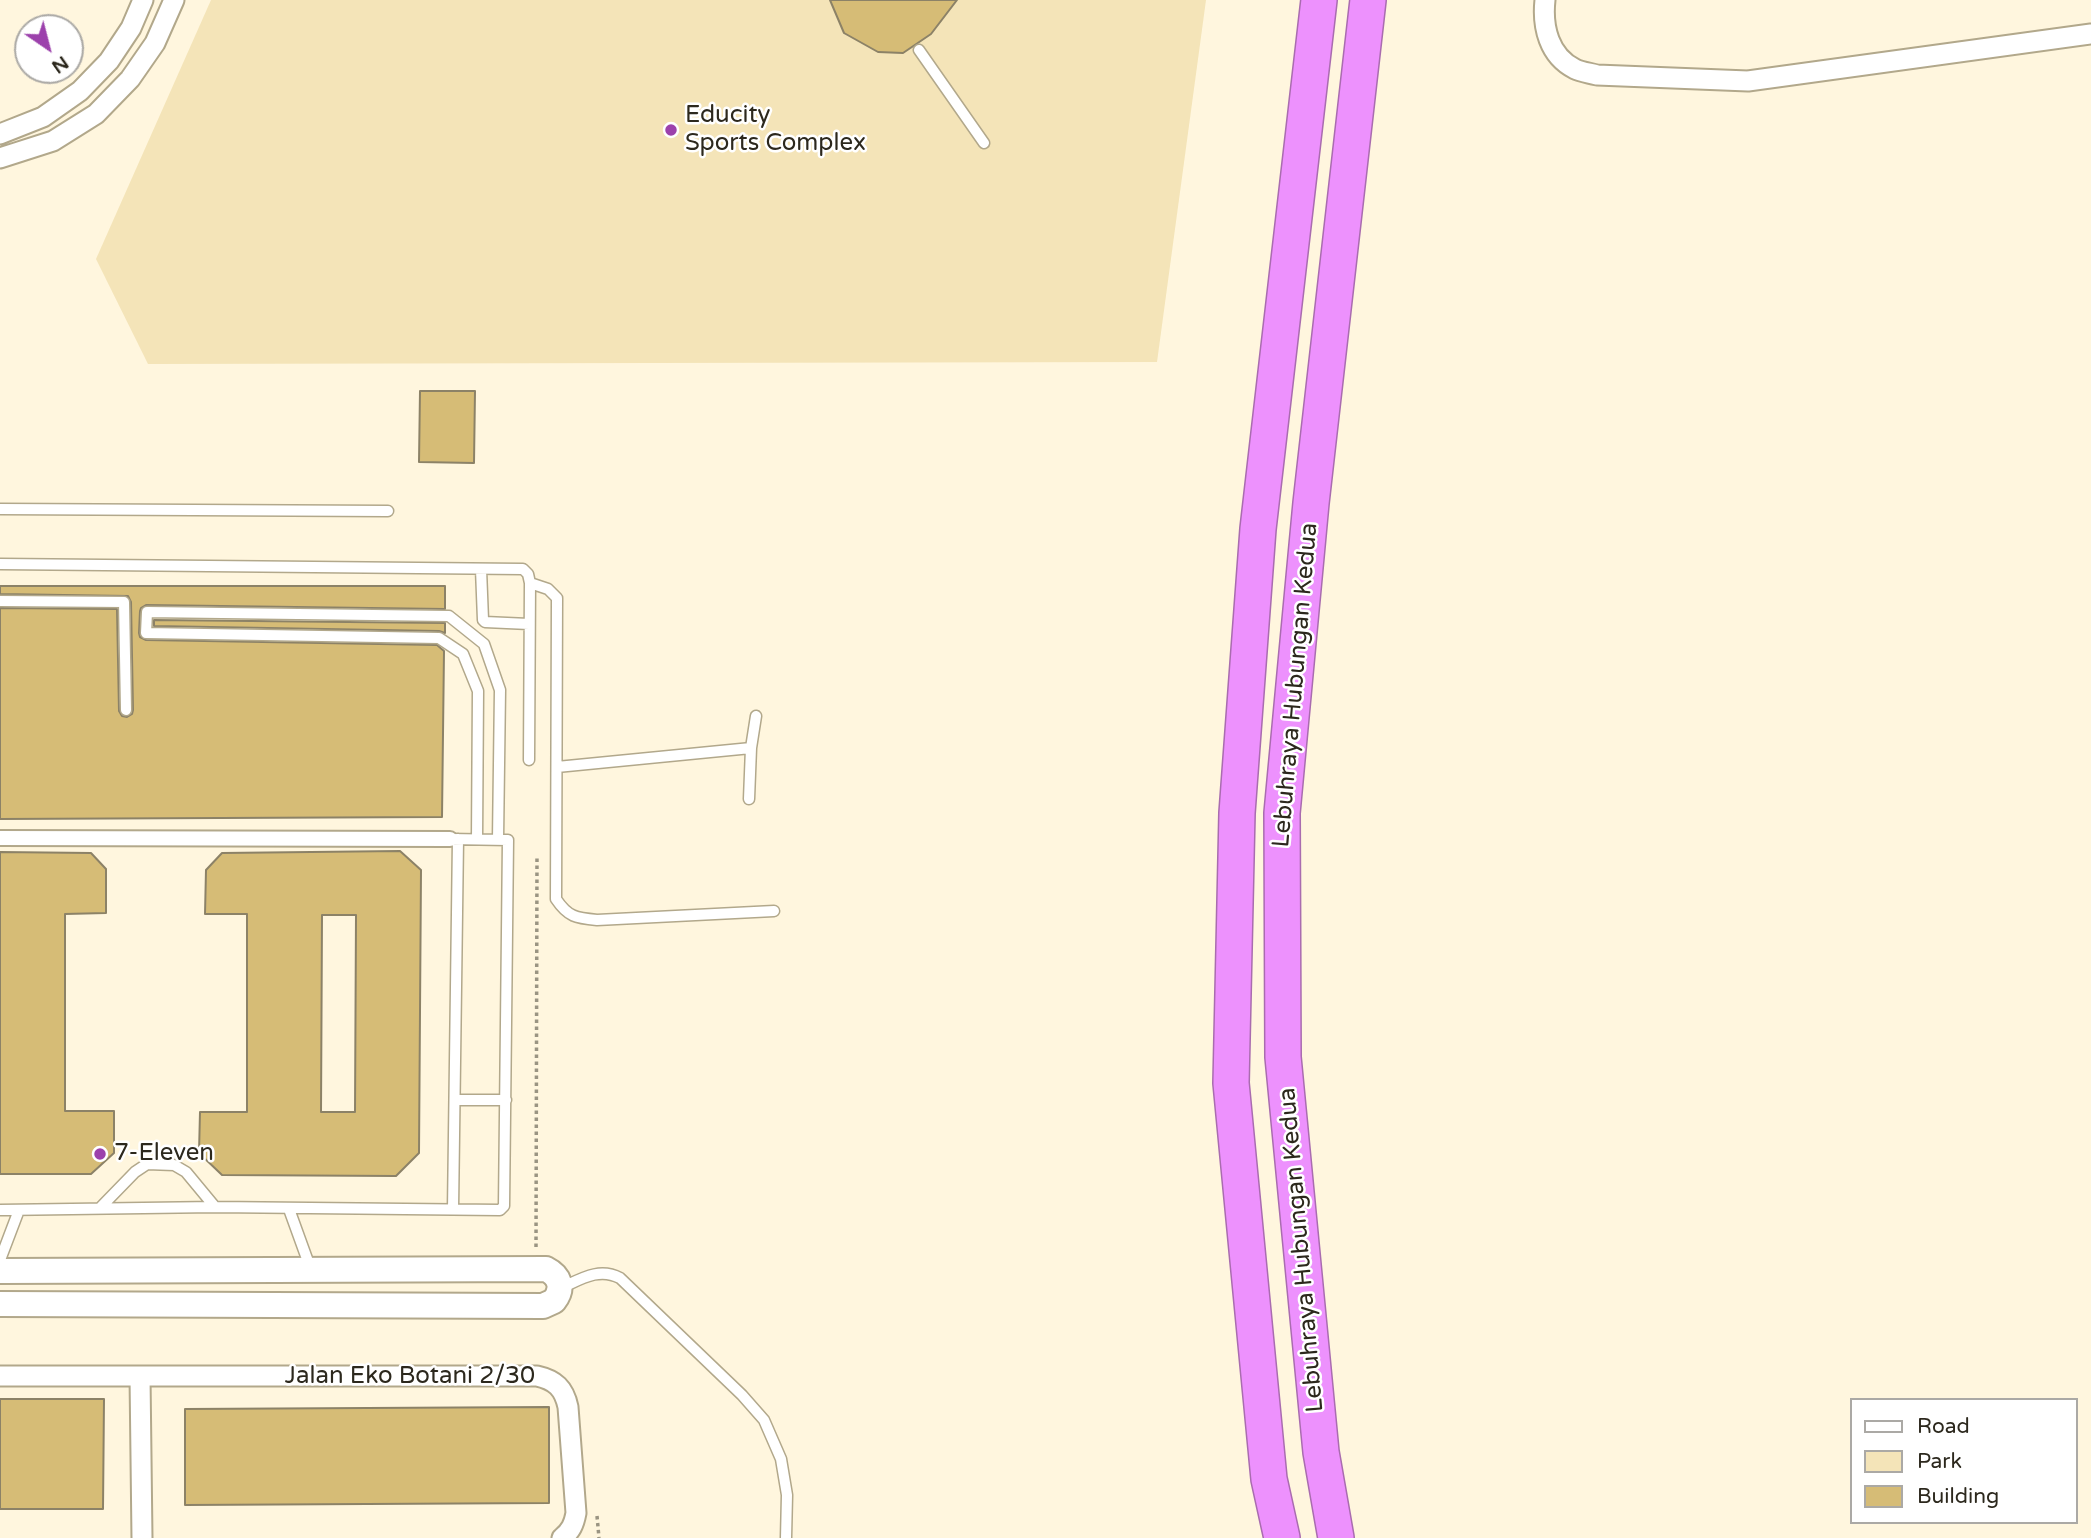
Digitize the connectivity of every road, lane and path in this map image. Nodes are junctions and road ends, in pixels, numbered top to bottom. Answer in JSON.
{"nodes":[{"id":1,"x":143,"y":0,"type":"edge"},
{"id":2,"x":174,"y":0,"type":"edge"},
{"id":3,"x":1319,"y":0,"type":"edge"},
{"id":4,"x":1368,"y":0,"type":"edge"},
{"id":5,"x":1545,"y":0,"type":"edge"},
{"id":6,"x":2091,"y":34,"type":"edge"},
{"id":7,"x":919,"y":50,"type":"dead end"},
{"id":8,"x":0,"y":134,"type":"edge"},
{"id":9,"x":984,"y":143,"type":"dead end"},
{"id":10,"x":0,"y":158,"type":"edge"},
{"id":11,"x":0,"y":509,"type":"edge"},
{"id":12,"x":388,"y":511,"type":"dead end"},
{"id":13,"x":0,"y":564,"type":"edge"},
{"id":14,"x":481,"y":569,"type":"junction"},
{"id":15,"x":530,"y":583,"type":"junction"},
{"id":16,"x":0,"y":601,"type":"edge"},
{"id":17,"x":529,"y":624,"type":"junction"},
{"id":18,"x":126,"y":710,"type":"dead end"},
{"id":19,"x":756,"y":716,"type":"dead end"},
{"id":20,"x":751,"y":748,"type":"junction"},
{"id":21,"x":529,"y":760,"type":"dead end"},
{"id":22,"x":557,"y":767,"type":"junction"},
{"id":23,"x":749,"y":799,"type":"dead end"},
{"id":24,"x":0,"y":838,"type":"edge"},
{"id":25,"x":454,"y":839,"type":"junction"},
{"id":26,"x":477,"y":839,"type":"junction"},
{"id":27,"x":503,"y":840,"type":"junction"},
{"id":28,"x":537,"y":855,"type":"dead end"},
{"id":29,"x":774,"y":911,"type":"dead end"},
{"id":30,"x":456,"y":1100,"type":"junction"},
{"id":31,"x":506,"y":1100,"type":"junction"},
{"id":32,"x":215,"y":1207,"type":"junction"},
{"id":33,"x":100,"y":1208,"type":"junction"},
{"id":34,"x":289,"y":1209,"type":"junction"},
{"id":35,"x":453,"y":1209,"type":"junction"},
{"id":36,"x":0,"y":1210,"type":"edge"},
{"id":37,"x":19,"y":1210,"type":"junction"},
{"id":38,"x":534,"y":1250,"type":"dead end"},
{"id":39,"x":0,"y":1260,"type":"edge"},
{"id":40,"x":311,"y":1268,"type":"junction"},
{"id":41,"x":0,"y":1270,"type":"edge"},
{"id":42,"x":560,"y":1288,"type":"junction"},
{"id":43,"x":0,"y":1304,"type":"edge"},
{"id":44,"x":0,"y":1376,"type":"edge"},
{"id":45,"x":140,"y":1376,"type":"junction"},
{"id":46,"x":142,"y":1538,"type":"edge"},
{"id":47,"x":562,"y":1538,"type":"edge"},
{"id":48,"x":786,"y":1538,"type":"edge"},
{"id":49,"x":1282,"y":1538,"type":"edge"},
{"id":50,"x":1336,"y":1538,"type":"edge"}],
"edges":[{"from":1,"to":8,"type":"street"},
{"from":2,"to":10,"type":"street"},
{"from":3,"to":49,"type":"highway","name":"Lebuhraya Hubungan Kedua"},
{"from":4,"to":50,"type":"highway","name":"Lebuhraya Hubungan Kedua"},
{"from":5,"to":6,"type":"street"},
{"from":7,"to":9,"type":"lane"},
{"from":11,"to":12,"type":"lane"},
{"from":13,"to":14,"type":"lane"},
{"from":14,"to":15,"type":"lane"},
{"from":14,"to":17,"type":"lane"},
{"from":15,"to":17,"type":"lane"},
{"from":15,"to":22,"type":"lane"},
{"from":16,"to":18,"type":"lane"},
{"from":17,"to":21,"type":"lane"},
{"from":19,"to":20,"type":"lane"},
{"from":20,"to":22,"type":"lane"},
{"from":20,"to":23,"type":"lane"},
{"from":22,"to":29,"type":"lane"},
{"from":24,"to":25,"type":"street"},
{"from":25,"to":26,"type":"lane"},
{"from":25,"to":30,"type":"lane"},
{"from":26,"to":27,"type":"lane"},
{"from":26,"to":27,"type":"lane"},
{"from":27,"to":31,"type":"lane"},
{"from":28,"to":38,"type":"path"},
{"from":30,"to":31,"type":"lane"},
{"from":30,"to":35,"type":"lane"},
{"from":31,"to":35,"type":"lane"},
{"from":32,"to":33,"type":"lane"},
{"from":32,"to":33,"type":"lane"},
{"from":32,"to":34,"type":"lane"},
{"from":33,"to":37,"type":"lane"},
{"from":34,"to":35,"type":"lane"},
{"from":34,"to":40,"type":"lane"},
{"from":36,"to":37,"type":"lane"},
{"from":37,"to":39,"type":"lane"},
{"from":40,"to":41,"type":"street"},
{"from":40,"to":42,"type":"street"},
{"from":42,"to":43,"type":"street"},
{"from":42,"to":48,"type":"lane"},
{"from":44,"to":45,"type":"street"},
{"from":45,"to":46,"type":"street"},
{"from":45,"to":47,"type":"street","name":"Jalan Eko Botani 2/30"}]}
